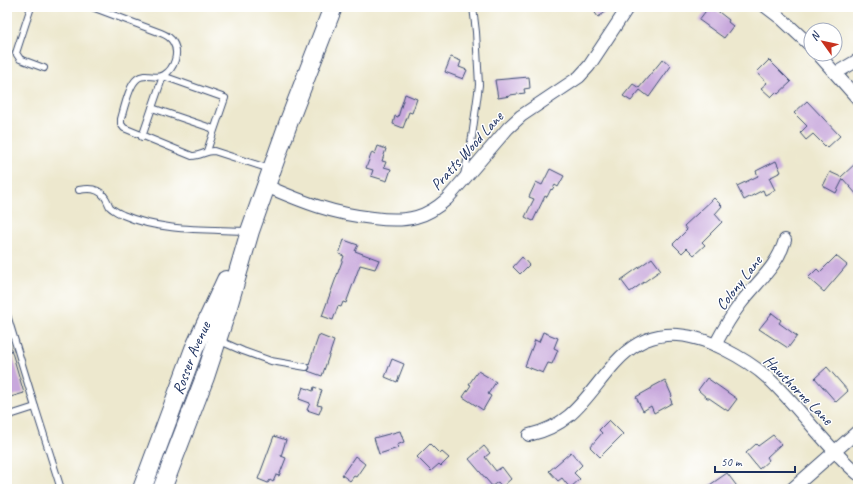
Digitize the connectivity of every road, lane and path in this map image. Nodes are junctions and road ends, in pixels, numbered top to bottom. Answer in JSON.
{"nodes":[{"id":1,"x":31,"y":7,"type":"edge"},
{"id":2,"x":92,"y":7,"type":"edge"},
{"id":3,"x":333,"y":7,"type":"edge"},
{"id":4,"x":473,"y":7,"type":"edge"},
{"id":5,"x":628,"y":7,"type":"edge"},
{"id":6,"x":766,"y":7,"type":"edge"},
{"id":7,"x":803,"y":39,"type":"edge"},
{"id":8,"x":858,"y":60,"type":"edge"},
{"id":9,"x":826,"y":62,"type":"edge"},
{"id":10,"x":44,"y":68,"type":"dead end"},
{"id":11,"x":836,"y":73,"type":"junction"},
{"id":12,"x":163,"y":76,"type":"junction"},
{"id":13,"x":858,"y":99,"type":"edge"},
{"id":14,"x":152,"y":108,"type":"junction"},
{"id":15,"x":214,"y":129,"type":"junction"},
{"id":16,"x":142,"y":137,"type":"junction"},
{"id":17,"x":207,"y":151,"type":"junction"},
{"id":18,"x":269,"y":178,"type":"junction"},
{"id":19,"x":464,"y":179,"type":"junction"},
{"id":20,"x":79,"y":190,"type":"dead end"},
{"id":21,"x":250,"y":231,"type":"junction"},
{"id":22,"x":785,"y":240,"type":"dead end"},
{"id":23,"x":7,"y":315,"type":"edge"},
{"id":24,"x":217,"y":340,"type":"junction"},
{"id":25,"x":715,"y":345,"type":"junction"},
{"id":26,"x":306,"y":367,"type":"dead end"},
{"id":27,"x":35,"y":407,"type":"junction"},
{"id":28,"x":7,"y":416,"type":"edge"},
{"id":29,"x":858,"y":431,"type":"edge"},
{"id":30,"x":529,"y":435,"type":"dead end"},
{"id":31,"x":835,"y":452,"type":"junction"},
{"id":32,"x":858,"y":474,"type":"edge"},
{"id":33,"x":61,"y":489,"type":"edge"},
{"id":34,"x":142,"y":489,"type":"edge"},
{"id":35,"x":162,"y":489,"type":"edge"},
{"id":36,"x":792,"y":489,"type":"edge"}],
"edges":[{"from":1,"to":10,"type":"lane"},
{"from":2,"to":12,"type":"lane"},
{"from":3,"to":18,"type":"main road","name":"Rosser Avenue"},
{"from":4,"to":19,"type":"lane"},
{"from":5,"to":19,"type":"street","name":"Pratts Wood Lane"},
{"from":6,"to":7,"type":"street"},
{"from":8,"to":11,"type":"street"},
{"from":9,"to":11,"type":"street"},
{"from":11,"to":13,"type":"street"},
{"from":12,"to":14,"type":"lane"},
{"from":12,"to":15,"type":"lane"},
{"from":12,"to":16,"type":"lane"},
{"from":14,"to":15,"type":"lane"},
{"from":14,"to":16,"type":"lane"},
{"from":15,"to":17,"type":"lane"},
{"from":16,"to":17,"type":"lane"},
{"from":17,"to":18,"type":"lane"},
{"from":18,"to":19,"type":"street","name":"Pratts Wood Lane"},
{"from":18,"to":21,"type":"main road","name":"Rosser Avenue"},
{"from":20,"to":21,"type":"lane"},
{"from":21,"to":24,"type":"main road","name":"Rosser Avenue"},
{"from":21,"to":34,"type":"main road","name":"Rosser Avenue"},
{"from":22,"to":25,"type":"street","name":"Colony Lane"},
{"from":23,"to":27,"type":"lane"},
{"from":24,"to":26,"type":"lane"},
{"from":24,"to":35,"type":"main road","name":"Rosser Avenue"},
{"from":25,"to":30,"type":"street","name":"Hawthorne Lane"},
{"from":25,"to":31,"type":"street","name":"Hawthorne Lane"},
{"from":27,"to":28,"type":"lane"},
{"from":27,"to":33,"type":"lane"},
{"from":29,"to":31,"type":"street"},
{"from":31,"to":32,"type":"street","name":"Hawthorne Lane"},
{"from":31,"to":36,"type":"street"}]}
